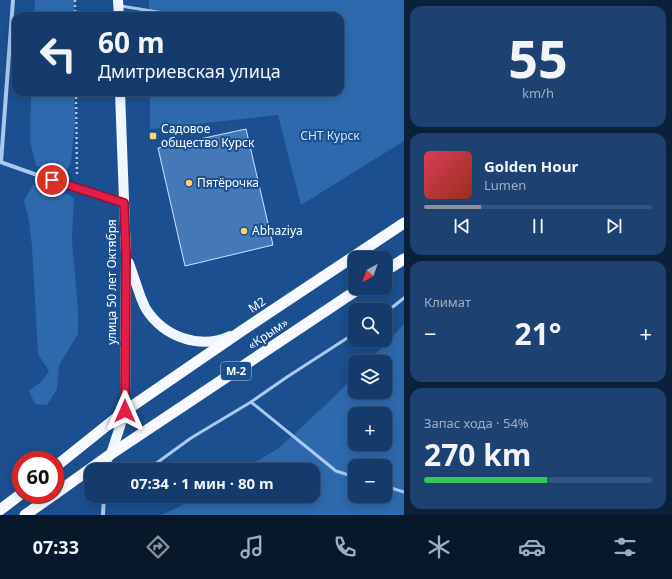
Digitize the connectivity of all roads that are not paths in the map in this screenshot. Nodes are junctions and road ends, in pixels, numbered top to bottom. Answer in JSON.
{"nodes":[{"id":1,"x":13,"y":0,"type":"edge"},
{"id":2,"x":118,"y":7,"type":"edge"},
{"id":3,"x":12,"y":12,"type":"edge"},
{"id":4,"x":154,"y":12,"type":"edge"},
{"id":5,"x":12,"y":14,"type":"edge"},
{"id":6,"x":120,"y":96,"type":"edge"},
{"id":7,"x":1,"y":162,"type":"edge"},
{"id":8,"x":124,"y":203,"type":"junction"},
{"id":9,"x":404,"y":223,"type":"edge"},
{"id":10,"x":126,"y":254,"type":"junction"},
{"id":11,"x":404,"y":258,"type":"edge"},
{"id":12,"x":392,"y":266,"type":"edge"},
{"id":13,"x":350,"y":295,"type":"edge"},
{"id":14,"x":404,"y":298,"type":"edge"},
{"id":15,"x":392,"y":307,"type":"edge"},
{"id":16,"x":243,"y":330,"type":"junction"},
{"id":17,"x":348,"y":338,"type":"edge"},
{"id":18,"x":251,"y":402,"type":"junction"},
{"id":19,"x":125,"y":411,"type":"junction"},
{"id":20,"x":111,"y":454,"type":"junction"},
{"id":21,"x":64,"y":460,"type":"edge"},
{"id":22,"x":109,"y":463,"type":"edge"},
{"id":23,"x":157,"y":463,"type":"edge"},
{"id":24,"x":348,"y":475,"type":"edge"},
{"id":25,"x":64,"y":488,"type":"edge"},
{"id":26,"x":392,"y":488,"type":"edge"},
{"id":27,"x":404,"y":492,"type":"edge"},
{"id":28,"x":12,"y":501,"type":"edge"},
{"id":29,"x":42,"y":503,"type":"edge"},
{"id":30,"x":104,"y":503,"type":"edge"},
{"id":31,"x":0,"y":510,"type":"edge"},
{"id":32,"x":25,"y":515,"type":"edge"},
{"id":33,"x":103,"y":515,"type":"edge"}],
"edges":[{"from":1,"to":3,"type":"street"},
{"from":2,"to":4,"type":"lane"},
{"from":5,"to":7,"type":"street"},
{"from":6,"to":8,"type":"main road","name":"улица 50 лет Октября"},
{"from":7,"to":8,"type":"street"},
{"from":8,"to":10,"type":"main road","name":"улица 50 лет Октября"},
{"from":9,"to":16,"type":"highway","name":"М2"},
{"from":10,"to":16,"type":"main road"},
{"from":10,"to":19,"type":"main road","name":"улица 50 лет Октября"},
{"from":11,"to":12,"type":"highway"},
{"from":13,"to":20,"type":"highway","name":"«Крым»","number":"М-2"},
{"from":14,"to":15,"type":"lane"},
{"from":16,"to":19,"type":"highway","name":"М2"},
{"from":17,"to":18,"type":"lane"},
{"from":18,"to":23,"type":"lane"},
{"from":18,"to":24,"type":"lane"},
{"from":19,"to":20,"type":"main road","name":"улица 50 лет Октября"},
{"from":19,"to":21,"type":"highway","name":"М2"},
{"from":20,"to":22,"type":"street","name":"улица 50 лет Октября"},
{"from":20,"to":25,"type":"highway","name":"«Крым»"},
{"from":26,"to":27,"type":"lane"},
{"from":28,"to":31,"type":"highway"},
{"from":29,"to":32,"type":"highway","name":"«Крым»"},
{"from":30,"to":33,"type":"street"}]}
